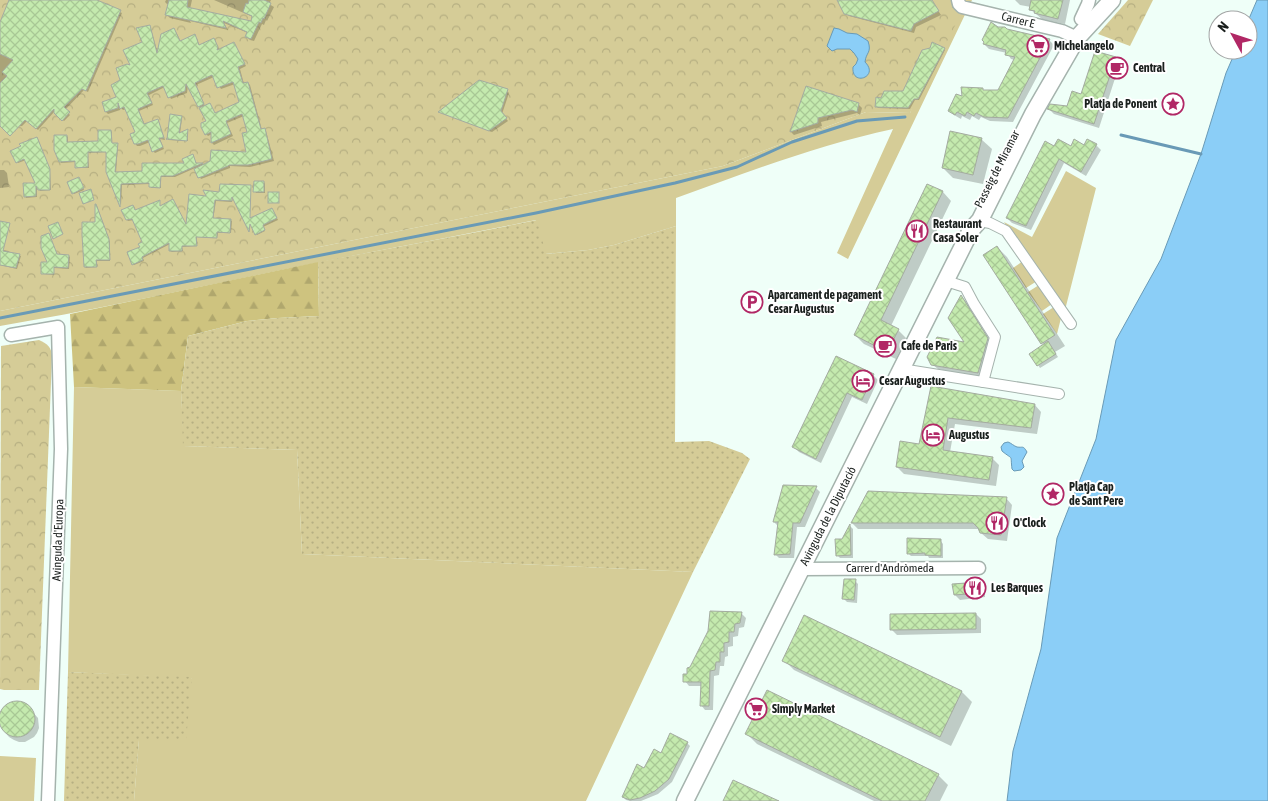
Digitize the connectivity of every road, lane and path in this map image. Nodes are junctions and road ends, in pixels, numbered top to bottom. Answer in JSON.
{"nodes":[{"id":1,"x":1089,"y":0,"type":"edge"},
{"id":2,"x":1096,"y":0,"type":"edge"},
{"id":3,"x":1104,"y":0,"type":"edge"},
{"id":4,"x":1112,"y":0,"type":"edge"},
{"id":5,"x":958,"y":2,"type":"edge"},
{"id":6,"x":1072,"y":33,"type":"junction"},
{"id":7,"x":978,"y":226,"type":"junction"},
{"id":8,"x":946,"y":280,"type":"junction"},
{"id":9,"x":1071,"y":324,"type":"dead end"},
{"id":10,"x":11,"y":335,"type":"dead end"},
{"id":11,"x":901,"y":370,"type":"junction"},
{"id":12,"x":983,"y":382,"type":"junction"},
{"id":13,"x":1058,"y":394,"type":"dead end"},
{"id":14,"x":979,"y":568,"type":"dead end"},
{"id":15,"x":801,"y":569,"type":"junction"},
{"id":16,"x":48,"y":801,"type":"edge"},
{"id":17,"x":685,"y":801,"type":"edge"}],
"edges":[{"from":1,"to":6,"type":"street","name":"Passeig de Miramar"},
{"from":2,"to":6,"type":"street","name":"Passeig de Miramar"},
{"from":3,"to":6,"type":"street","name":"Passeig de Miramar"},
{"from":4,"to":6,"type":"street","name":"Passeig de Miramar"},
{"from":5,"to":6,"type":"street","name":"Carrer E"},
{"from":6,"to":7,"type":"street","name":"Passeig de Miramar"},
{"from":6,"to":7,"type":"street","name":"Passeig de Miramar"},
{"from":7,"to":8,"type":"street","name":"Avinguda de la Diputació"},
{"from":7,"to":9,"type":"street"},
{"from":8,"to":11,"type":"street","name":"Avinguda de la Diputació"},
{"from":8,"to":12,"type":"street"},
{"from":10,"to":16,"type":"street","name":"Avinguda d'Europa"},
{"from":11,"to":12,"type":"street"},
{"from":11,"to":15,"type":"street","name":"Avinguda de la Diputació"},
{"from":12,"to":13,"type":"street"},
{"from":14,"to":15,"type":"street","name":"Carrer d'Andròmeda"},
{"from":15,"to":17,"type":"street","name":"Avinguda de la Diputació"}]}
